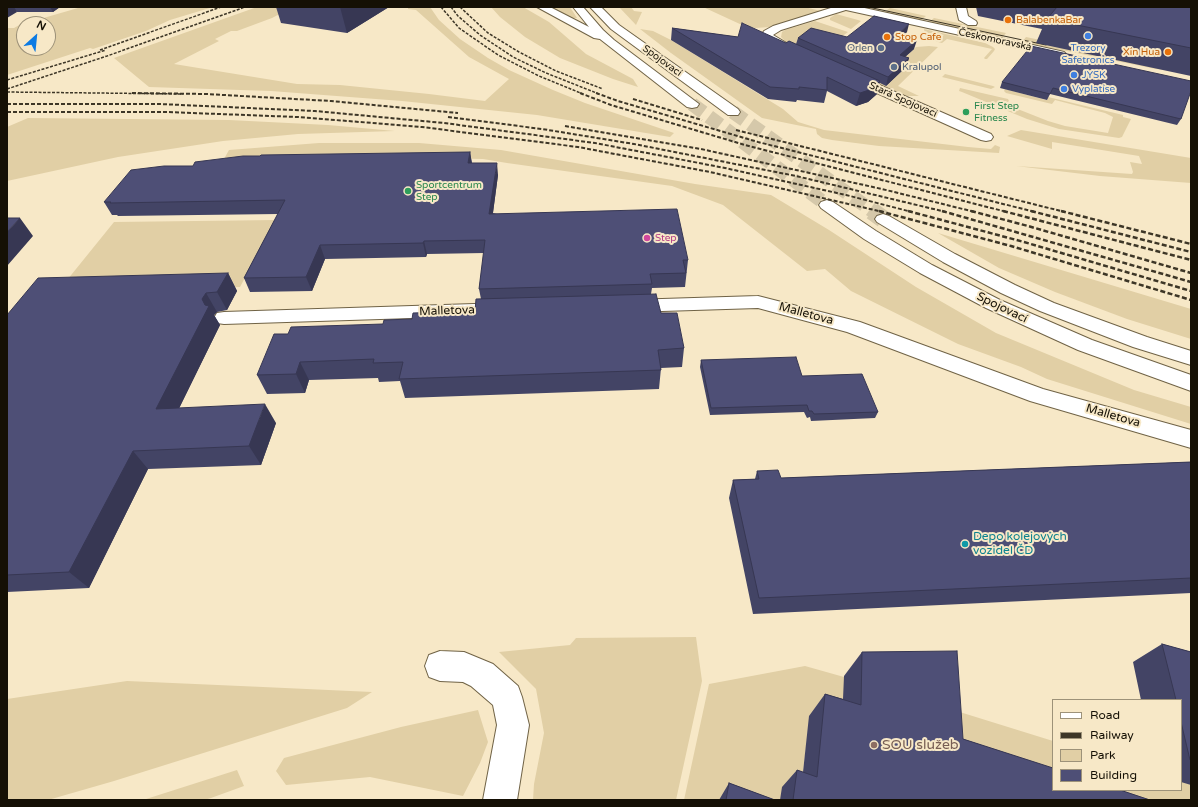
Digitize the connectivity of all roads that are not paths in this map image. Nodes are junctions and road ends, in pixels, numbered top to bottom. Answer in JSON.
{"nodes":[{"id":1,"x":542,"y":7,"type":"edge"},
{"id":2,"x":578,"y":7,"type":"edge"},
{"id":3,"x":595,"y":7,"type":"edge"},
{"id":4,"x":845,"y":7,"type":"edge"},
{"id":5,"x":961,"y":7,"type":"edge"},
{"id":6,"x":952,"y":19,"type":"dead end"},
{"id":7,"x":610,"y":42,"type":"junction"},
{"id":8,"x":803,"y":55,"type":"edge"},
{"id":9,"x":1070,"y":56,"type":"edge"},
{"id":10,"x":843,"y":73,"type":"edge"},
{"id":11,"x":692,"y":104,"type":"tunnel mouth"},
{"id":12,"x":733,"y":112,"type":"tunnel mouth"},
{"id":13,"x":986,"y":137,"type":"dead end"},
{"id":14,"x":827,"y":205,"type":"tunnel mouth"},
{"id":15,"x":883,"y":219,"type":"tunnel mouth"},
{"id":16,"x":613,"y":306,"type":"edge"},
{"id":17,"x":526,"y":309,"type":"edge"},
{"id":18,"x":224,"y":318,"type":"dead end"},
{"id":19,"x":1191,"y":358,"type":"edge"},
{"id":20,"x":1191,"y":383,"type":"edge"},
{"id":21,"x":1191,"y":439,"type":"edge"},
{"id":22,"x":440,"y":666,"type":"dead end"},
{"id":23,"x":500,"y":800,"type":"edge"}],
"edges":[{"from":1,"to":7,"type":"main road"},
{"from":2,"to":7,"type":"main road","name":"Spojovací"},
{"from":3,"to":12,"type":"main road","name":"Spojovací"},
{"from":4,"to":8,"type":"main road"},
{"from":4,"to":9,"type":"main road","name":"Českomoravská"},
{"from":5,"to":6,"type":"main road","name":"Českomoravská"},
{"from":7,"to":11,"type":"main road","name":"Spojovací"},
{"from":10,"to":13,"type":"main road","name":"Stará Spojovací"},
{"from":14,"to":20,"type":"main road","name":"Spojovací"},
{"from":15,"to":19,"type":"main road","name":"Spojovací"},
{"from":16,"to":21,"type":"main road","name":"Malletova"},
{"from":17,"to":18,"type":"main road","name":"Malletova"},
{"from":22,"to":23,"type":"main road"}]}
